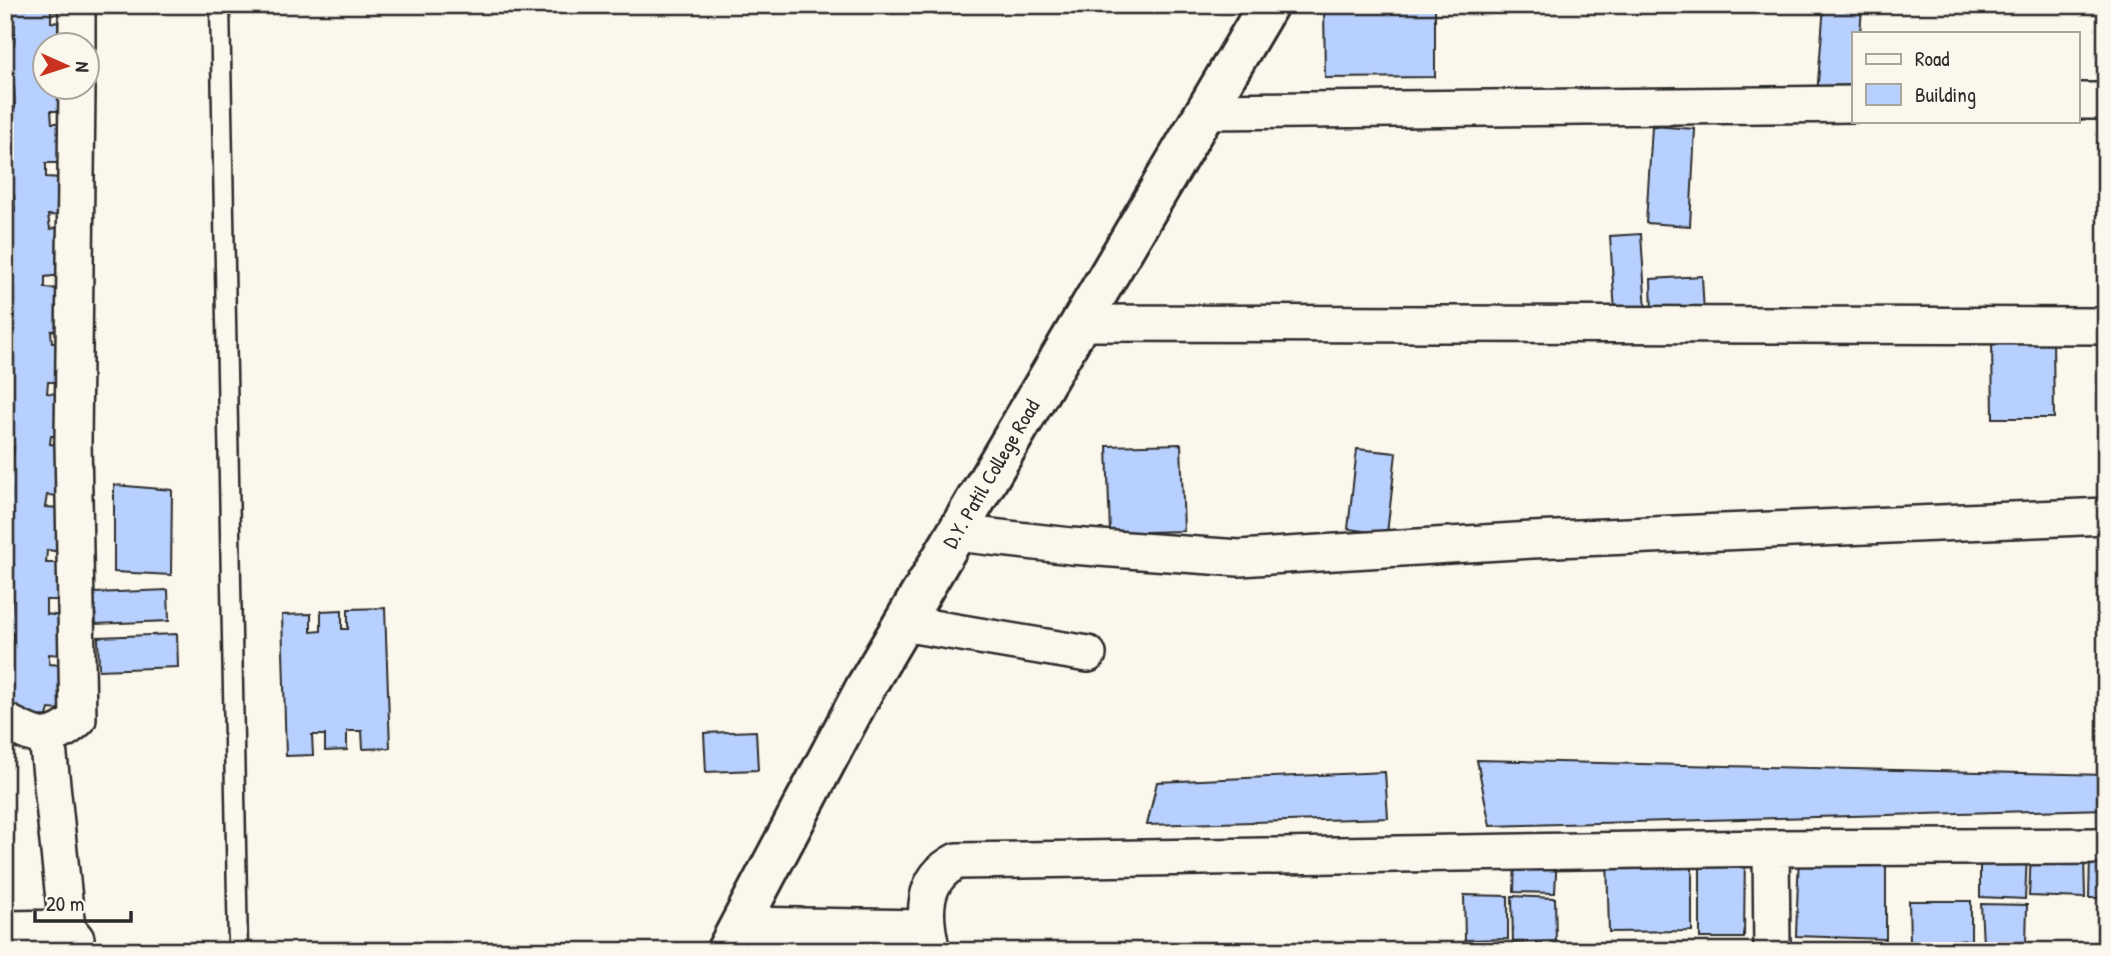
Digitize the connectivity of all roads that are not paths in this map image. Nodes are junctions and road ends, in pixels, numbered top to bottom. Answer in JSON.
{"nodes":[{"id":1,"x":77,"y":5,"type":"edge"},
{"id":2,"x":220,"y":5,"type":"edge"},
{"id":3,"x":1268,"y":5,"type":"edge"},
{"id":4,"x":77,"y":32,"type":"edge"},
{"id":5,"x":2106,"y":101,"type":"edge"},
{"id":6,"x":77,"y":102,"type":"edge"},
{"id":7,"x":2080,"y":102,"type":"edge"},
{"id":8,"x":1852,"y":104,"type":"edge"},
{"id":9,"x":1206,"y":111,"type":"junction"},
{"id":10,"x":1080,"y":323,"type":"junction"},
{"id":11,"x":2106,"y":326,"type":"edge"},
{"id":12,"x":2106,"y":516,"type":"edge"},
{"id":13,"x":956,"y":533,"type":"junction"},
{"id":14,"x":902,"y":624,"type":"junction"},
{"id":15,"x":1088,"y":654,"type":"dead end"},
{"id":16,"x":5,"y":721,"type":"edge"},
{"id":17,"x":47,"y":737,"type":"junction"},
{"id":18,"x":2106,"y":846,"type":"edge"},
{"id":19,"x":1771,"y":848,"type":"junction"},
{"id":20,"x":5,"y":929,"type":"edge"},
{"id":21,"x":734,"y":938,"type":"edge"},
{"id":22,"x":72,"y":939,"type":"edge"},
{"id":23,"x":929,"y":939,"type":"edge"},
{"id":24,"x":238,"y":951,"type":"edge"},
{"id":25,"x":1772,"y":951,"type":"edge"}],
"edges":[{"from":1,"to":4,"type":"street"},
{"from":2,"to":24,"type":"lane"},
{"from":3,"to":9,"type":"street","name":"D.Y. Patil College Road"},
{"from":5,"to":7,"type":"street"},
{"from":6,"to":17,"type":"street"},
{"from":8,"to":9,"type":"street"},
{"from":9,"to":10,"type":"street","name":"D.Y. Patil College Road"},
{"from":10,"to":11,"type":"street"},
{"from":10,"to":13,"type":"street","name":"D.Y. Patil College Road"},
{"from":12,"to":13,"type":"street"},
{"from":13,"to":14,"type":"street","name":"D.Y. Patil College Road"},
{"from":14,"to":15,"type":"street"},
{"from":14,"to":21,"type":"street","name":"D.Y. Patil College Road"},
{"from":16,"to":17,"type":"street"},
{"from":17,"to":22,"type":"street"},
{"from":18,"to":19,"type":"street"},
{"from":19,"to":23,"type":"street"},
{"from":19,"to":25,"type":"street"},
{"from":20,"to":22,"type":"street"},
{"from":21,"to":23,"type":"street"}]}
